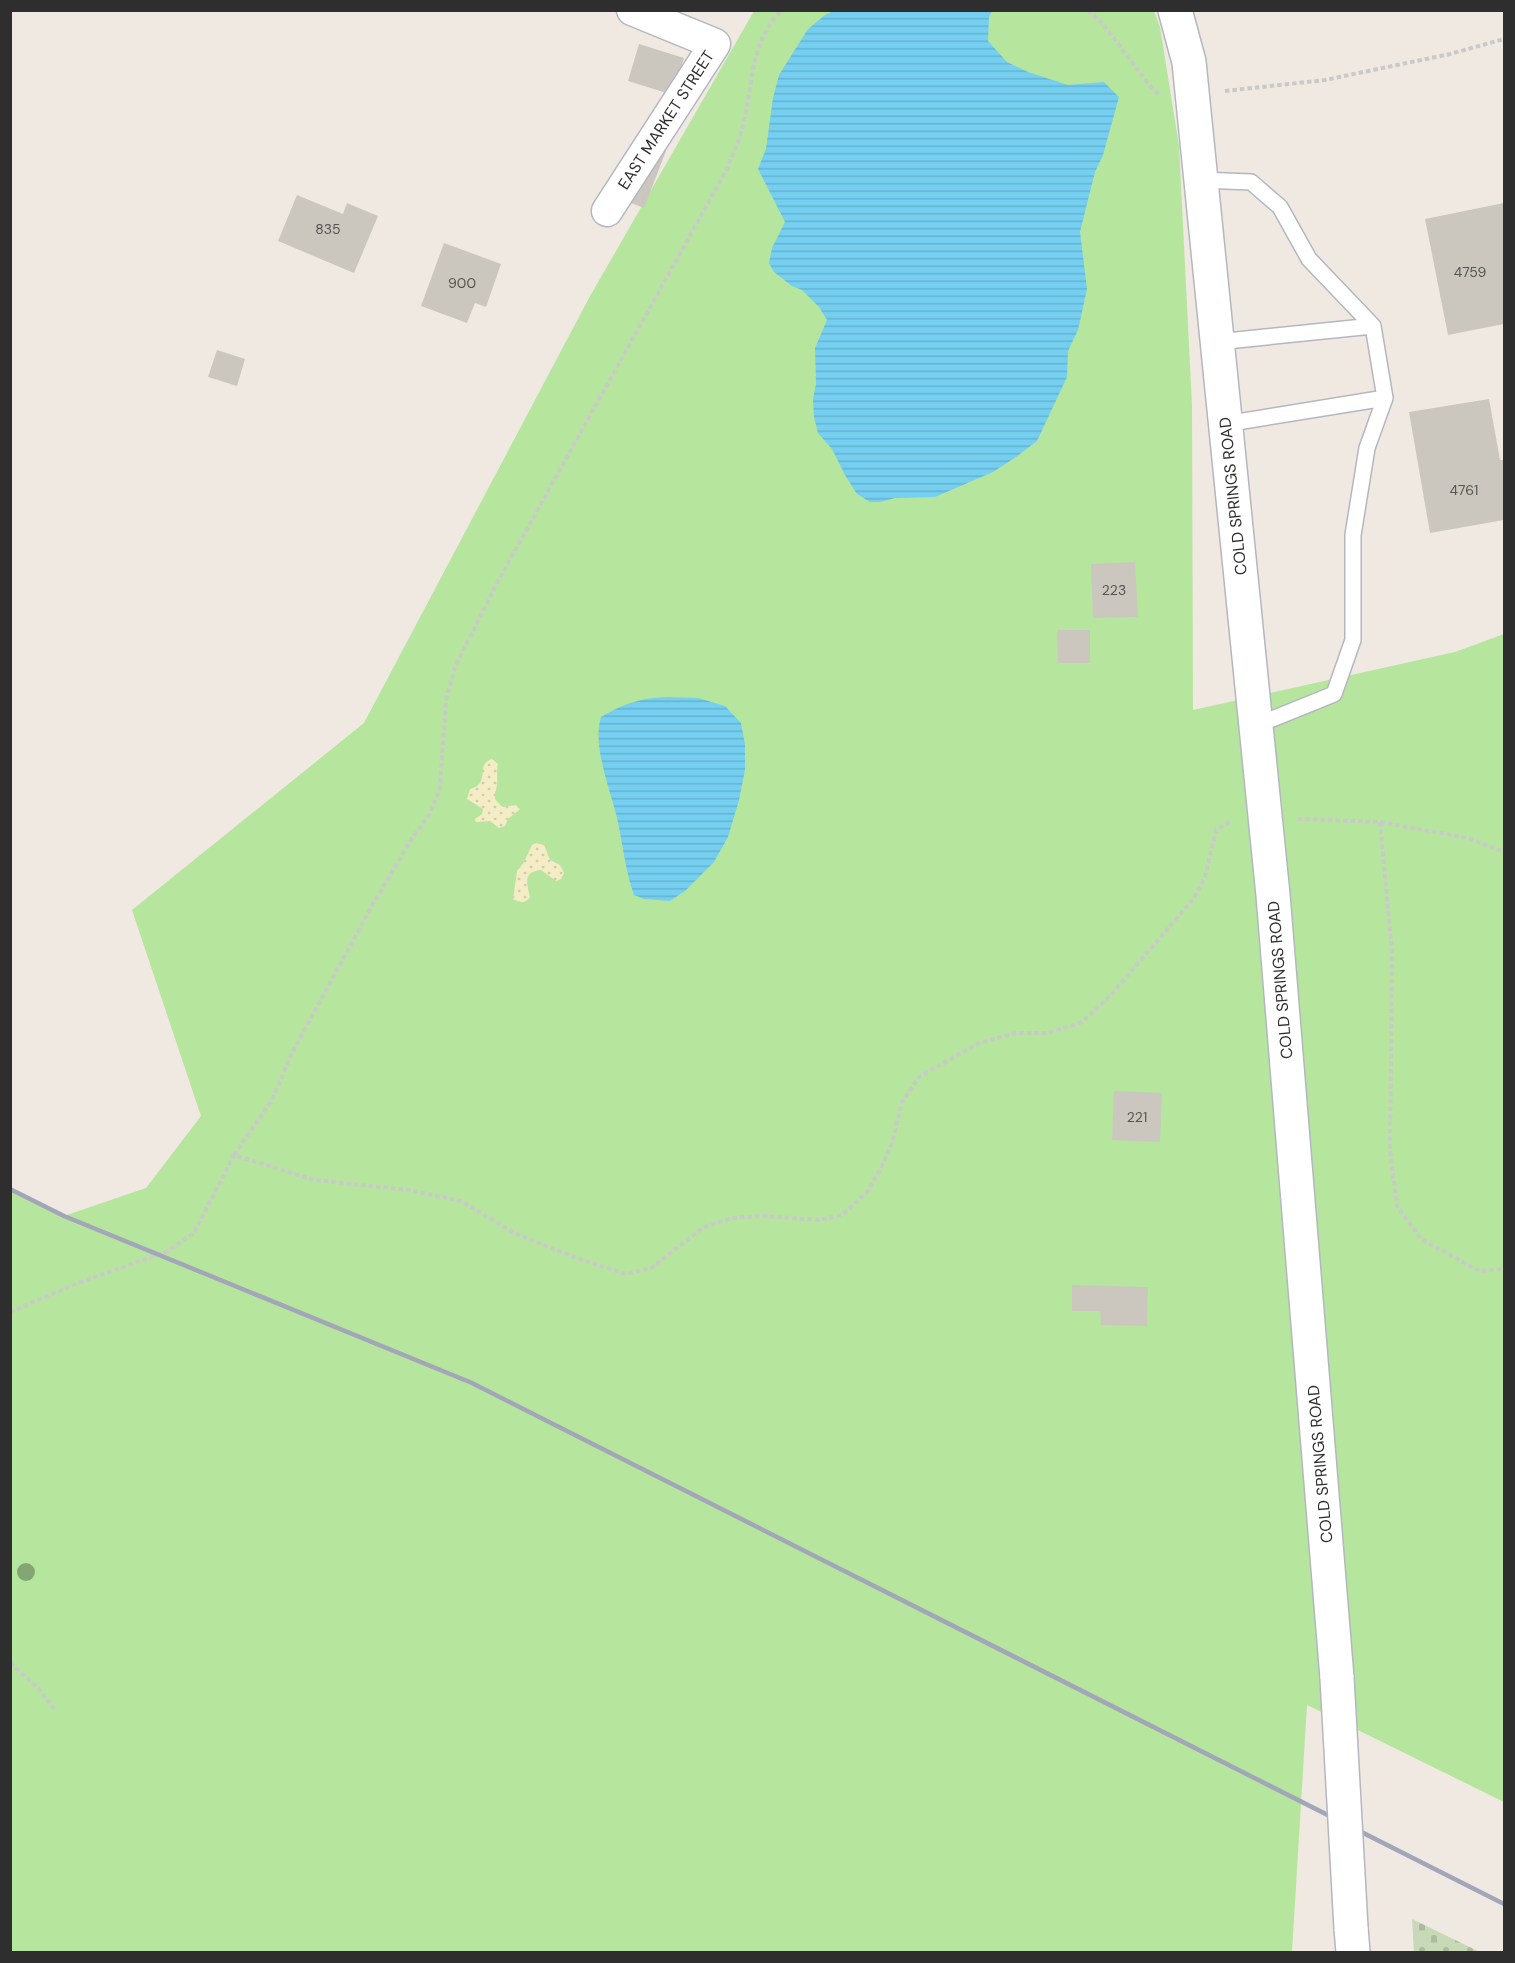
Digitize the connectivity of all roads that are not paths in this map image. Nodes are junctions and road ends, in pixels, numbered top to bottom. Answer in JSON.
{"nodes":[{"id":1,"x":632,"y":10,"type":"edge"},
{"id":2,"x":1175,"y":10,"type":"edge"},
{"id":3,"x":1201,"y":180,"type":"junction"},
{"id":4,"x":607,"y":210,"type":"dead end"},
{"id":5,"x":1373,"y":326,"type":"junction"},
{"id":6,"x":1217,"y":342,"type":"junction"},
{"id":7,"x":1385,"y":398,"type":"junction"},
{"id":8,"x":1226,"y":424,"type":"junction"},
{"id":9,"x":1256,"y":726,"type":"junction"},
{"id":10,"x":1352,"y":1940,"type":"edge"}],
"edges":[{"from":1,"to":4,"type":"street","name":"EAST MARKET STREET"},
{"from":2,"to":3,"type":"street","name":"COLD SPRINGS ROAD"},
{"from":3,"to":5,"type":"lane"},
{"from":3,"to":6,"type":"street","name":"COLD SPRINGS ROAD"},
{"from":5,"to":6,"type":"lane"},
{"from":5,"to":7,"type":"lane"},
{"from":6,"to":8,"type":"street","name":"COLD SPRINGS ROAD"},
{"from":7,"to":8,"type":"lane"},
{"from":7,"to":9,"type":"lane"},
{"from":8,"to":9,"type":"street","name":"COLD SPRINGS ROAD"},
{"from":9,"to":10,"type":"street","name":"COLD SPRINGS ROAD","bridge":true}]}
